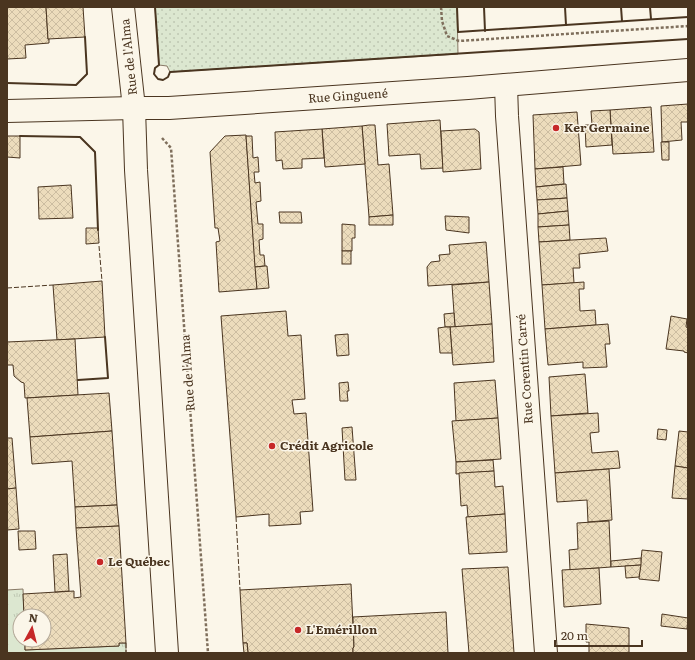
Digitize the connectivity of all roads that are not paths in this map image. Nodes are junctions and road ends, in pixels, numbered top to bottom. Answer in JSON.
{"nodes":[{"id":1,"x":124,"y":7,"type":"edge"},
{"id":2,"x":688,"y":70,"type":"edge"},
{"id":3,"x":506,"y":85,"type":"junction"},
{"id":4,"x":134,"y":108,"type":"junction"},
{"id":5,"x":7,"y":111,"type":"edge"},
{"id":6,"x":167,"y":653,"type":"edge"},
{"id":7,"x":546,"y":653,"type":"edge"}],
"edges":[{"from":1,"to":4,"type":"street","name":"Rue de l'Alma"},
{"from":2,"to":3,"type":"street","name":"Rue Ginguené"},
{"from":3,"to":4,"type":"street","name":"Rue Ginguené"},
{"from":3,"to":7,"type":"street","name":"Rue Corentin Carré"},
{"from":4,"to":5,"type":"street","name":"Rue Ginguené"},
{"from":4,"to":6,"type":"street","name":"Rue de l'Alma"}]}
